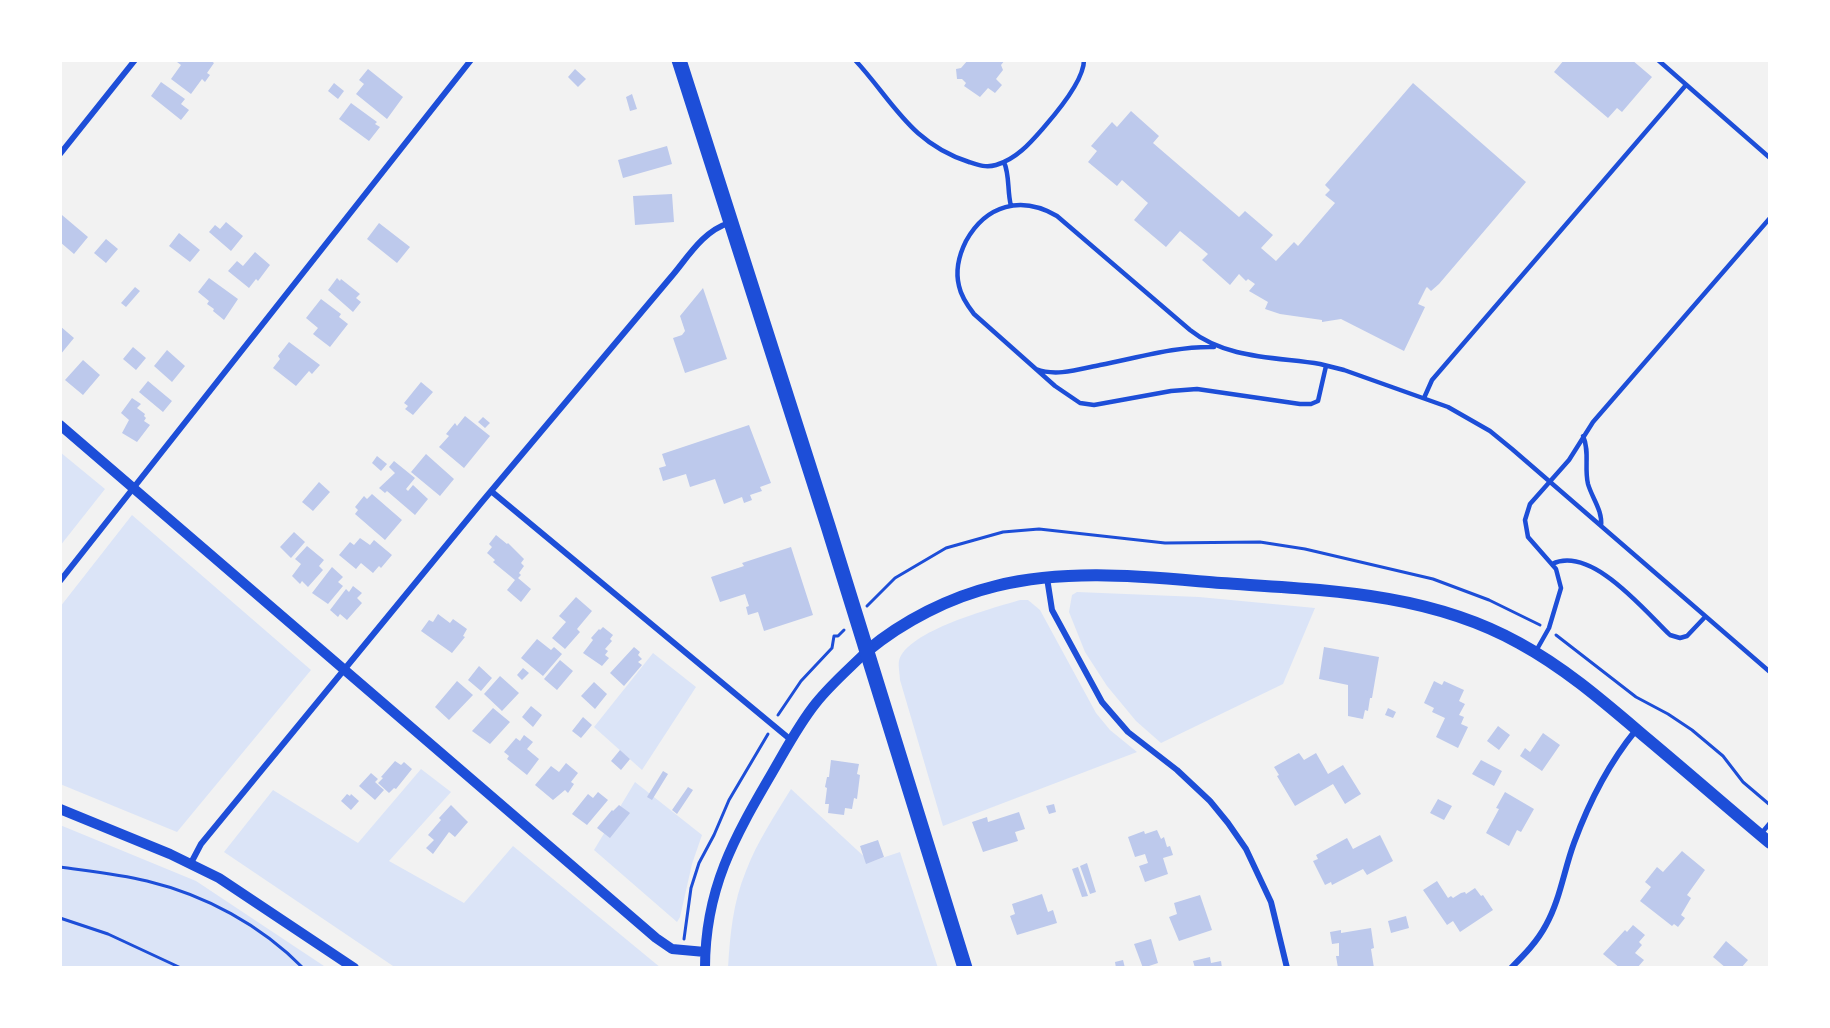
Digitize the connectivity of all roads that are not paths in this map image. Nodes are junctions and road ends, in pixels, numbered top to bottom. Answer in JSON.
{"nodes":[{"id":1,"x":135,"y":60,"type":"edge"},
{"id":2,"x":471,"y":60,"type":"edge"},
{"id":3,"x":679,"y":60,"type":"edge"},
{"id":4,"x":855,"y":60,"type":"edge"},
{"id":5,"x":1084,"y":60,"type":"edge"},
{"id":6,"x":1658,"y":60,"type":"edge"},
{"id":7,"x":1686,"y":85,"type":"junction"},
{"id":8,"x":60,"y":154,"type":"edge"},
{"id":9,"x":1770,"y":159,"type":"edge"},
{"id":10,"x":1004,"y":162,"type":"junction"},
{"id":11,"x":1011,"y":206,"type":"junction"},
{"id":12,"x":1770,"y":218,"type":"edge"},
{"id":13,"x":732,"y":222,"type":"junction"},
{"id":14,"x":1217,"y":347,"type":"junction"},
{"id":15,"x":1031,"y":366,"type":"junction"},
{"id":16,"x":1326,"y":366,"type":"junction"},
{"id":17,"x":1424,"y":398,"type":"junction"},
{"id":18,"x":60,"y":425,"type":"edge"},
{"id":19,"x":1583,"y":436,"type":"junction"},
{"id":20,"x":1550,"y":481,"type":"junction"},
{"id":21,"x":134,"y":488,"type":"junction"},
{"id":22,"x":491,"y":491,"type":"junction"},
{"id":23,"x":1601,"y":526,"type":"junction"},
{"id":24,"x":1552,"y":564,"type":"junction"},
{"id":25,"x":1047,"y":578,"type":"junction"},
{"id":26,"x":60,"y":581,"type":"edge"},
{"id":27,"x":1705,"y":617,"type":"junction"},
{"id":28,"x":867,"y":651,"type":"junction"},
{"id":29,"x":1535,"y":652,"type":"junction"},
{"id":30,"x":344,"y":669,"type":"junction"},
{"id":31,"x":1770,"y":672,"type":"edge"},
{"id":32,"x":1637,"y":730,"type":"junction"},
{"id":33,"x":791,"y":740,"type":"junction"},
{"id":34,"x":60,"y":809,"type":"edge"},
{"id":35,"x":1770,"y":823,"type":"edge"},
{"id":36,"x":1765,"y":839,"type":"edge"},
{"id":37,"x":190,"y":863,"type":"junction"},
{"id":38,"x":705,"y":952,"type":"junction"},
{"id":39,"x":354,"y":968,"type":"edge"},
{"id":40,"x":705,"y":968,"type":"edge"},
{"id":41,"x":964,"y":968,"type":"edge"},
{"id":42,"x":1287,"y":968,"type":"edge"},
{"id":43,"x":1510,"y":968,"type":"edge"}],
"edges":[{"from":1,"to":8,"type":"street"},
{"from":2,"to":21,"type":"street"},
{"from":3,"to":13,"type":"main road"},
{"from":4,"to":10,"type":"lane"},
{"from":5,"to":10,"type":"lane"},
{"from":6,"to":7,"type":"lane"},
{"from":7,"to":9,"type":"lane"},
{"from":7,"to":17,"type":"lane"},
{"from":10,"to":11,"type":"lane"},
{"from":11,"to":14,"type":"lane"},
{"from":11,"to":15,"type":"lane"},
{"from":12,"to":19,"type":"lane"},
{"from":13,"to":22,"type":"street"},
{"from":13,"to":28,"type":"main road"},
{"from":14,"to":15,"type":"lane"},
{"from":14,"to":16,"type":"lane"},
{"from":15,"to":16,"type":"lane"},
{"from":16,"to":17,"type":"lane"},
{"from":17,"to":20,"type":"lane"},
{"from":18,"to":21,"type":"street"},
{"from":19,"to":20,"type":"lane"},
{"from":19,"to":23,"type":"lane"},
{"from":20,"to":23,"type":"lane"},
{"from":20,"to":24,"type":"lane"},
{"from":21,"to":26,"type":"street"},
{"from":21,"to":30,"type":"street"},
{"from":22,"to":30,"type":"street"},
{"from":22,"to":33,"type":"street"},
{"from":23,"to":27,"type":"lane"},
{"from":24,"to":27,"type":"lane"},
{"from":24,"to":29,"type":"lane"},
{"from":25,"to":28,"type":"main road"},
{"from":25,"to":29,"type":"main road"},
{"from":25,"to":42,"type":"street"},
{"from":27,"to":31,"type":"lane"},
{"from":28,"to":33,"type":"street"},
{"from":28,"to":41,"type":"main road"},
{"from":29,"to":32,"type":"main road"},
{"from":30,"to":37,"type":"street"},
{"from":30,"to":38,"type":"street"},
{"from":32,"to":36,"type":"main road"},
{"from":32,"to":43,"type":"street"},
{"from":33,"to":38,"type":"street"},
{"from":34,"to":37,"type":"street"},
{"from":35,"to":36,"type":"lane"},
{"from":37,"to":39,"type":"street"},
{"from":38,"to":40,"type":"street"}]}
